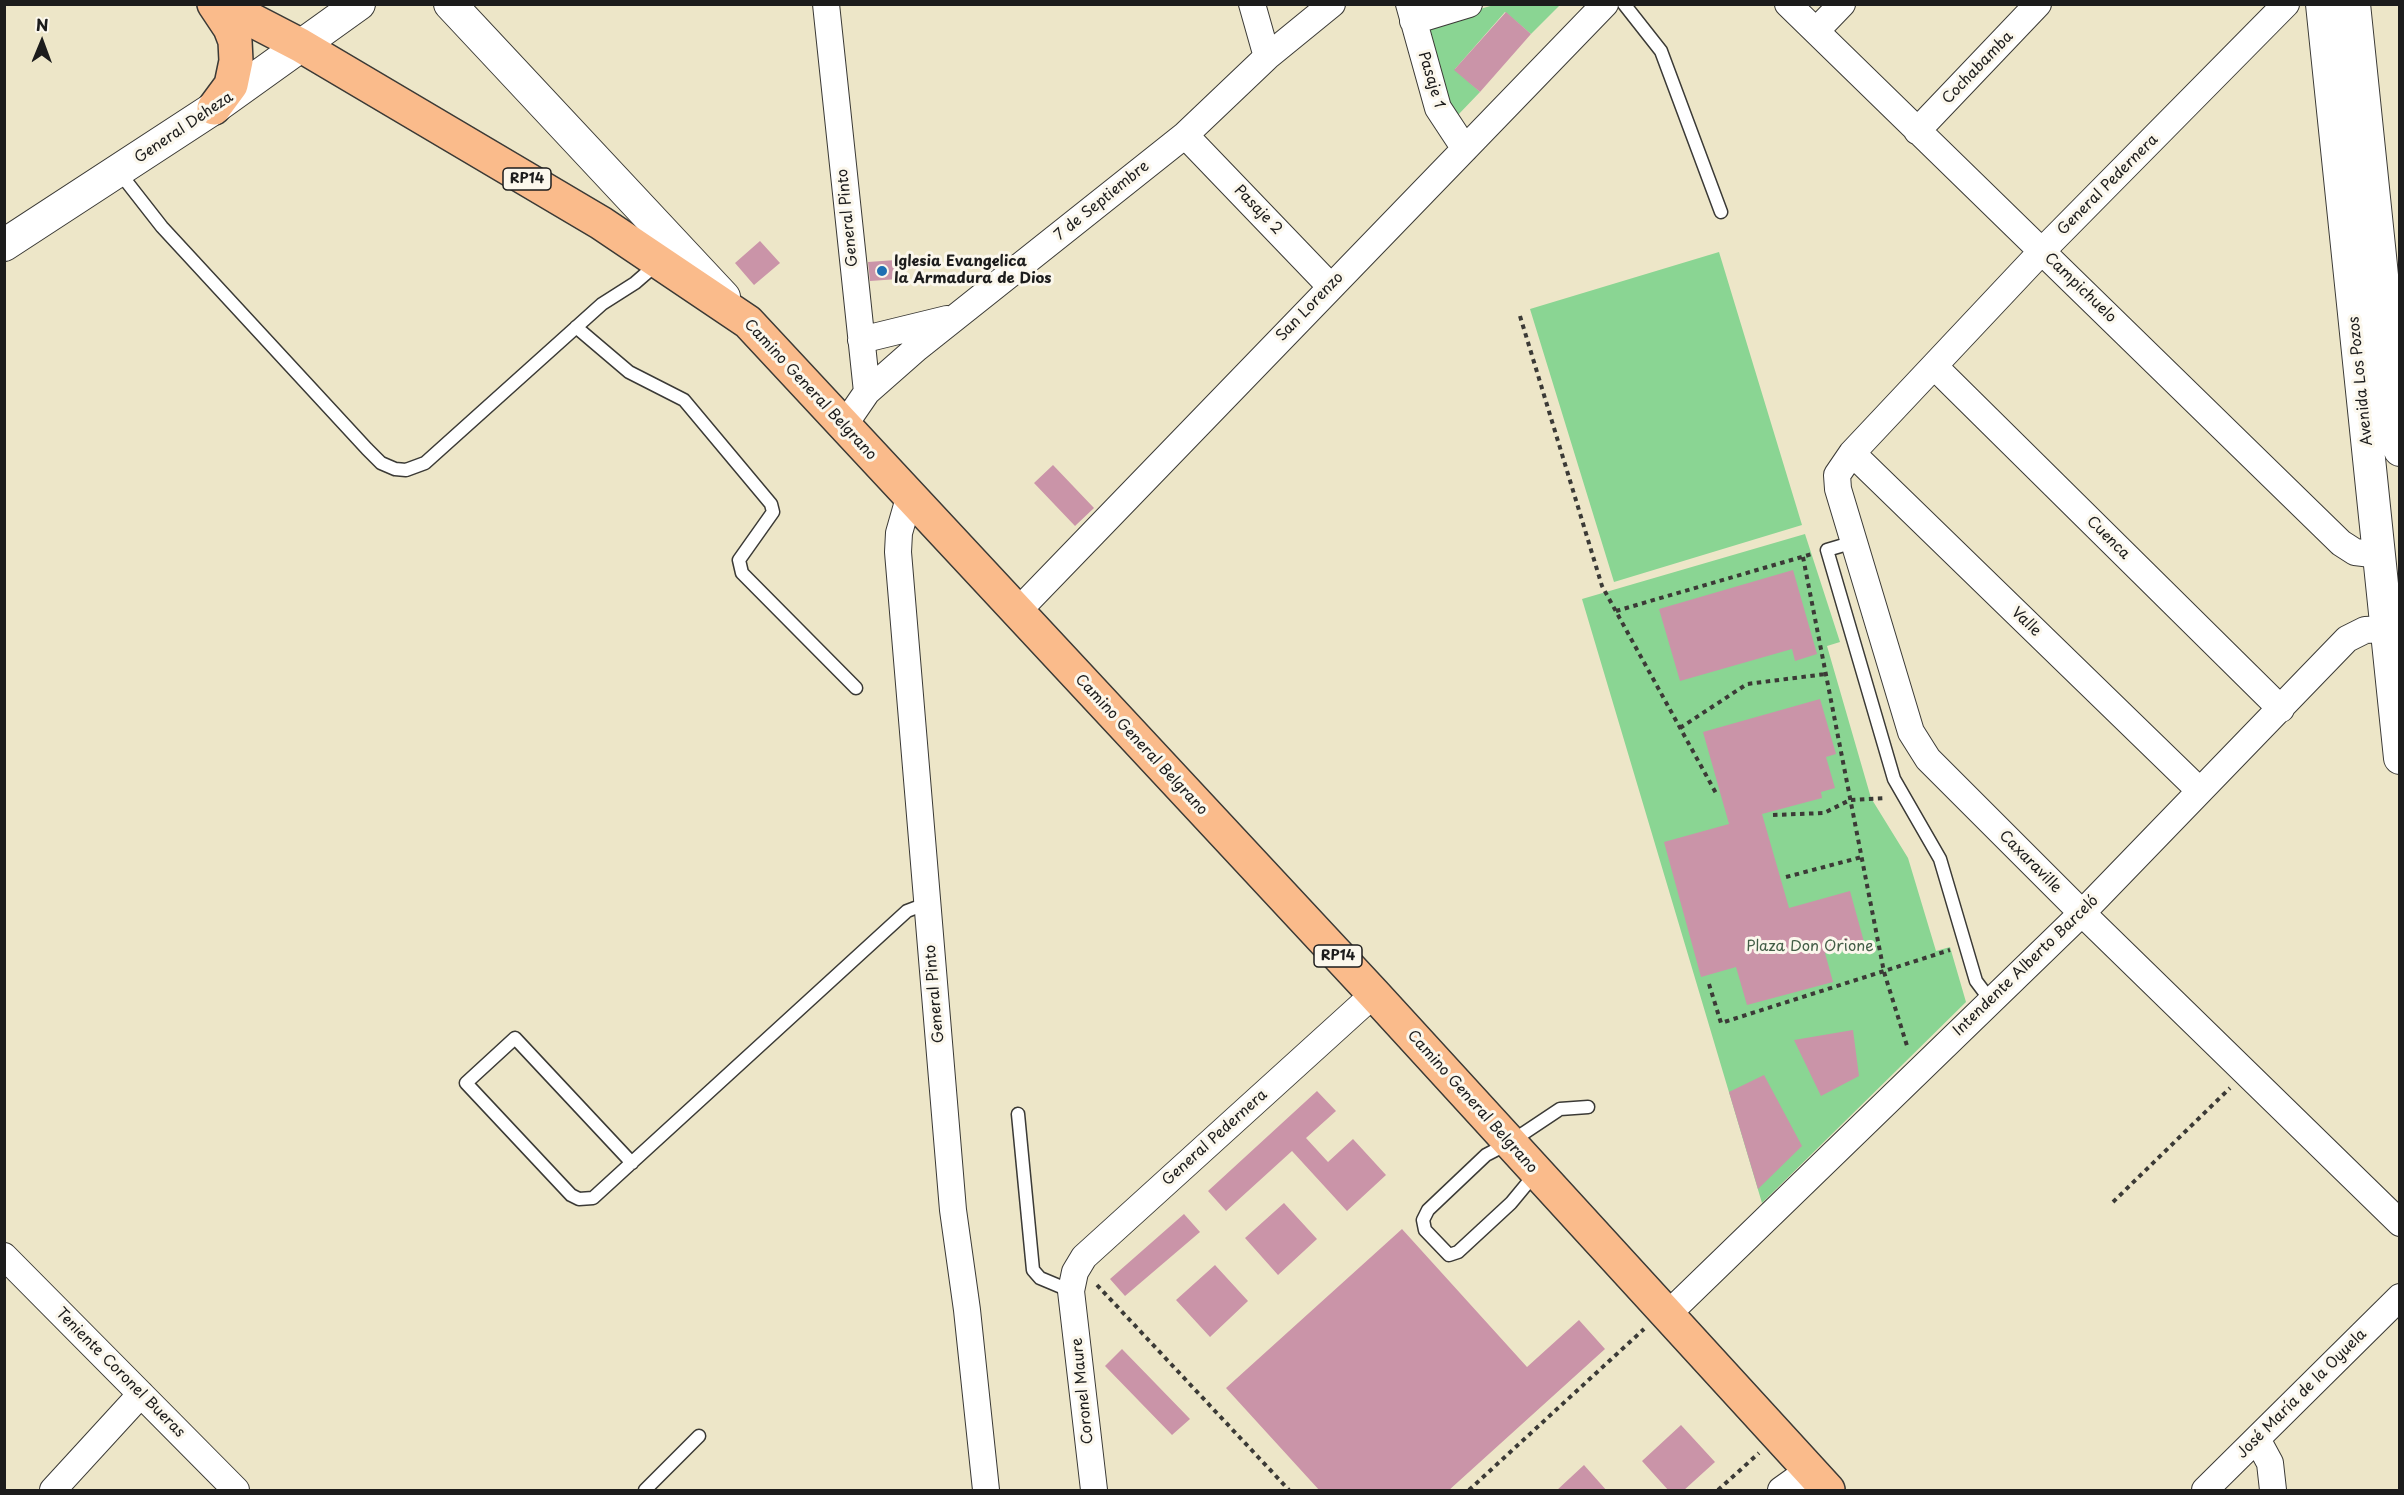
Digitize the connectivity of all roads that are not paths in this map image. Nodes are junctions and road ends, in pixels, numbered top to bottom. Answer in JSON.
{"nodes":[{"id":1,"x":214,"y":4,"type":"edge"},
{"id":2,"x":221,"y":4,"type":"edge"},
{"id":3,"x":359,"y":4,"type":"edge"},
{"id":4,"x":450,"y":4,"type":"edge"},
{"id":5,"x":826,"y":4,"type":"edge"},
{"id":6,"x":1252,"y":4,"type":"edge"},
{"id":7,"x":1332,"y":4,"type":"edge"},
{"id":8,"x":1469,"y":4,"type":"edge"},
{"id":9,"x":1605,"y":4,"type":"edge"},
{"id":10,"x":1624,"y":4,"type":"edge"},
{"id":11,"x":1788,"y":4,"type":"edge"},
{"id":12,"x":1842,"y":4,"type":"edge"},
{"id":13,"x":2038,"y":4,"type":"edge"},
{"id":14,"x":2286,"y":4,"type":"edge"},
{"id":15,"x":2322,"y":4,"type":"edge"},
{"id":16,"x":2354,"y":4,"type":"edge"},
{"id":17,"x":1411,"y":13,"type":"edge"},
{"id":18,"x":1816,"y":31,"type":"junction"},
{"id":19,"x":300,"y":45,"type":"junction"},
{"id":20,"x":1267,"y":57,"type":"junction"},
{"id":21,"x":214,"y":108,"type":"junction"},
{"id":22,"x":1917,"y":131,"type":"junction"},
{"id":23,"x":1185,"y":135,"type":"junction"},
{"id":24,"x":1465,"y":149,"type":"junction"},
{"id":25,"x":119,"y":172,"type":"junction"},
{"id":26,"x":1721,"y":212,"type":"dead end"},
{"id":27,"x":4,"y":245,"type":"edge"},
{"id":28,"x":2042,"y":251,"type":"junction"},
{"id":29,"x":659,"y":262,"type":"junction"},
{"id":30,"x":1330,"y":286,"type":"junction"},
{"id":31,"x":957,"y":316,"type":"junction"},
{"id":32,"x":748,"y":322,"type":"junction"},
{"id":33,"x":576,"y":327,"type":"junction"},
{"id":34,"x":861,"y":340,"type":"junction"},
{"id":35,"x":1934,"y":366,"type":"junction"},
{"id":36,"x":867,"y":392,"type":"junction"},
{"id":37,"x":845,"y":424,"type":"junction"},
{"id":38,"x":2400,"y":450,"type":"edge"},
{"id":39,"x":1852,"y":453,"type":"junction"},
{"id":40,"x":1837,"y":475,"type":"joint"},
{"id":41,"x":909,"y":498,"type":"junction"},
{"id":42,"x":1854,"y":542,"type":"junction"},
{"id":43,"x":2380,"y":555,"type":"junction"},
{"id":44,"x":1017,"y":612,"type":"junction"},
{"id":45,"x":2386,"y":629,"type":"junction"},
{"id":46,"x":856,"y":688,"type":"dead end"},
{"id":47,"x":2281,"y":710,"type":"junction"},
{"id":48,"x":2400,"y":758,"type":"edge"},
{"id":49,"x":2200,"y":791,"type":"junction"},
{"id":50,"x":928,"y":903,"type":"junction"},
{"id":51,"x":2082,"y":914,"type":"junction"},
{"id":52,"x":1374,"y":994,"type":"junction"},
{"id":53,"x":1991,"y":1001,"type":"junction"},
{"id":54,"x":1588,"y":1107,"type":"dead end"},
{"id":55,"x":1018,"y":1114,"type":"dead end"},
{"id":56,"x":1509,"y":1143,"type":"junction"},
{"id":57,"x":632,"y":1163,"type":"junction"},
{"id":58,"x":1537,"y":1173,"type":"junction"},
{"id":59,"x":2400,"y":1223,"type":"edge"},
{"id":60,"x":4,"y":1256,"type":"edge"},
{"id":61,"x":1082,"y":1286,"type":"junction"},
{"id":62,"x":2400,"y":1297,"type":"edge"},
{"id":63,"x":1656,"y":1322,"type":"junction"},
{"id":64,"x":141,"y":1394,"type":"junction"},
{"id":65,"x":699,"y":1436,"type":"dead end"},
{"id":66,"x":2257,"y":1439,"type":"junction"},
{"id":67,"x":1819,"y":1480,"type":"edge"},
{"id":68,"x":53,"y":1491,"type":"edge"},
{"id":69,"x":236,"y":1491,"type":"edge"},
{"id":70,"x":645,"y":1491,"type":"edge"},
{"id":71,"x":986,"y":1491,"type":"edge"},
{"id":72,"x":1094,"y":1491,"type":"edge"},
{"id":73,"x":1781,"y":1491,"type":"edge"},
{"id":74,"x":2205,"y":1491,"type":"edge"},
{"id":75,"x":2273,"y":1491,"type":"edge"}],
"edges":[{"from":1,"to":21,"type":"main road"},
{"from":2,"to":19,"type":"main road","number":"RP14"},
{"from":3,"to":19,"type":"street","name":"General Deheza"},
{"from":4,"to":32,"type":"street","name":"Camino General Belgrano"},
{"from":5,"to":34,"type":"street","name":"General Pinto"},
{"from":6,"to":20,"type":"street"},
{"from":7,"to":20,"type":"street","name":"7 de Septiembre"},
{"from":8,"to":17,"type":"street"},
{"from":9,"to":24,"type":"street","name":"San Lorenzo"},
{"from":10,"to":26,"type":"lane"},
{"from":11,"to":18,"type":"street","name":"Campichuelo"},
{"from":12,"to":18,"type":"street"},
{"from":13,"to":22,"type":"street","name":"Cochabamba"},
{"from":14,"to":28,"type":"street","name":"General Pedernera"},
{"from":15,"to":43,"type":"street","name":"Avenida Los Pozos"},
{"from":16,"to":38,"type":"street","name":"Avenida Los Pozos"},
{"from":17,"to":24,"type":"street","name":"Pasaje 1"},
{"from":18,"to":22,"type":"street","name":"Campichuelo"},
{"from":19,"to":21,"type":"street","name":"General Deheza"},
{"from":19,"to":29,"type":"main road","number":"RP14"},
{"from":20,"to":23,"type":"street","name":"7 de Septiembre"},
{"from":21,"to":25,"type":"street","name":"General Deheza"},
{"from":22,"to":28,"type":"street","name":"Campichuelo"},
{"from":23,"to":30,"type":"street","name":"Pasaje 2"},
{"from":23,"to":31,"type":"street","name":"7 de Septiembre"},
{"from":24,"to":30,"type":"street","name":"San Lorenzo"},
{"from":25,"to":27,"type":"street","name":"General Deheza"},
{"from":25,"to":33,"type":"lane"},
{"from":28,"to":35,"type":"street","name":"General Pedernera"},
{"from":28,"to":43,"type":"street","name":"Campichuelo"},
{"from":29,"to":32,"type":"main road","number":"RP14"},
{"from":29,"to":33,"type":"lane"},
{"from":30,"to":44,"type":"street","name":"San Lorenzo"},
{"from":31,"to":34,"type":"street"},
{"from":31,"to":36,"type":"street","name":"7 de Septiembre"},
{"from":32,"to":37,"type":"main road","name":"Camino General Belgrano","number":"RP14"},
{"from":33,"to":46,"type":"lane"},
{"from":34,"to":36,"type":"street","name":"General Pinto"},
{"from":35,"to":39,"type":"street","name":"General Pedernera"},
{"from":35,"to":47,"type":"street","name":"Cuenca"},
{"from":36,"to":37,"type":"street"},
{"from":37,"to":41,"type":"main road","name":"Camino General Belgrano","number":"RP14"},
{"from":39,"to":40,"type":"street","name":"General Pedernera"},
{"from":39,"to":49,"type":"street","name":"Valle"},
{"from":40,"to":42,"type":"street","name":"Caxaraville"},
{"from":41,"to":44,"type":"main road","name":"Camino General Belgrano","number":"RP14"},
{"from":41,"to":50,"type":"street","name":"General Pinto"},
{"from":42,"to":51,"type":"street","name":"Caxaraville"},
{"from":42,"to":53,"type":"lane"},
{"from":43,"to":45,"type":"street","name":"Avenida Los Pozos"},
{"from":44,"to":52,"type":"main road","name":"Camino General Belgrano","number":"RP14"},
{"from":45,"to":47,"type":"street","name":"Intendente Alberto Barceló"},
{"from":45,"to":48,"type":"street","name":"Avenida Los Pozos"},
{"from":47,"to":49,"type":"street","name":"Intendente Alberto Barceló"},
{"from":49,"to":51,"type":"street","name":"Intendente Alberto Barceló"},
{"from":50,"to":57,"type":"lane"},
{"from":50,"to":71,"type":"street","name":"General Pinto"},
{"from":51,"to":53,"type":"street","name":"Intendente Alberto Barceló"},
{"from":51,"to":59,"type":"street","name":"Caxaraville"},
{"from":52,"to":56,"type":"main road","name":"Camino General Belgrano","number":"RP14"},
{"from":52,"to":61,"type":"street","name":"General Pedernera"},
{"from":53,"to":63,"type":"street","name":"Intendente Alberto Barceló"},
{"from":54,"to":56,"type":"lane"},
{"from":55,"to":61,"type":"lane"},
{"from":56,"to":58,"type":"main road","name":"Camino General Belgrano","number":"RP14"},
{"from":56,"to":58,"type":"lane"},
{"from":57,"to":57,"type":"lane"},
{"from":58,"to":63,"type":"main road","name":"Camino General Belgrano","number":"RP14"},
{"from":60,"to":64,"type":"street","name":"Teniente Coronel Bueras"},
{"from":61,"to":72,"type":"street","name":"Coronel Maure"},
{"from":62,"to":66,"type":"street","name":"José María de la Oyuela"},
{"from":63,"to":67,"type":"main road","name":"Camino General Belgrano","number":"RP14"},
{"from":64,"to":68,"type":"street"},
{"from":64,"to":69,"type":"street","name":"Teniente Coronel Bueras"},
{"from":65,"to":70,"type":"lane"},
{"from":66,"to":74,"type":"street","name":"José María de la Oyuela"},
{"from":66,"to":75,"type":"street"},
{"from":67,"to":73,"type":"street"}]}
